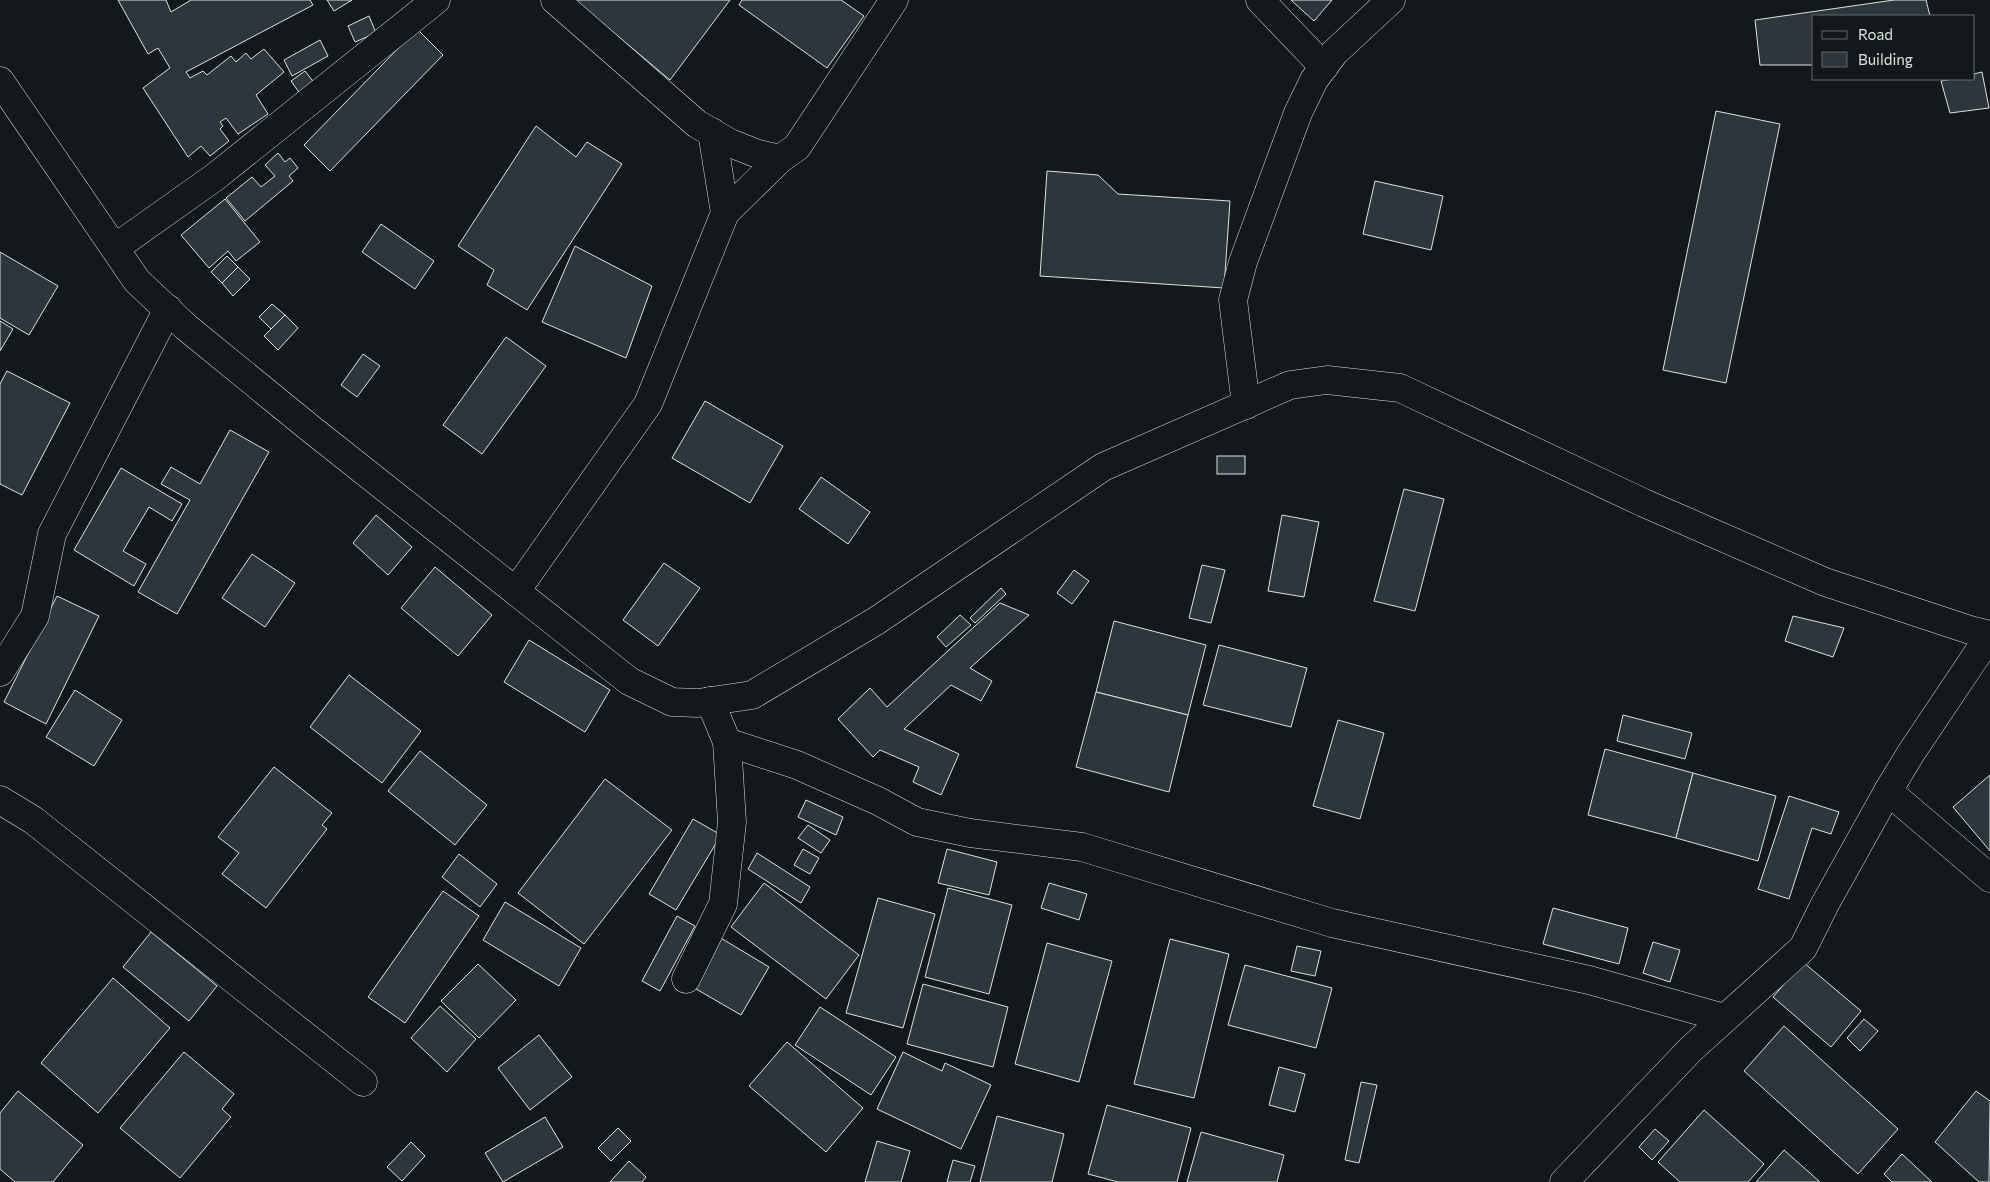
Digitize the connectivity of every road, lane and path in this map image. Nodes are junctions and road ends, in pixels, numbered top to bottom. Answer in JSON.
{"nodes":[{"id":1,"x":436,"y":0,"type":"edge"},
{"id":2,"x":555,"y":0,"type":"edge"},
{"id":3,"x":894,"y":0,"type":"edge"},
{"id":4,"x":1260,"y":0,"type":"edge"},
{"id":5,"x":1391,"y":0,"type":"edge"},
{"id":6,"x":1324,"y":67,"type":"junction"},
{"id":7,"x":0,"y":81,"type":"edge"},
{"id":8,"x":712,"y":132,"type":"junction"},
{"id":9,"x":780,"y":159,"type":"junction"},
{"id":10,"x":725,"y":213,"type":"junction"},
{"id":11,"x":115,"y":248,"type":"junction"},
{"id":12,"x":168,"y":309,"type":"junction"},
{"id":13,"x":1246,"y":405,"type":"junction"},
{"id":14,"x":516,"y":591,"type":"junction"},
{"id":15,"x":1990,"y":635,"type":"edge"},
{"id":16,"x":0,"y":672,"type":"edge"},
{"id":17,"x":710,"y":701,"type":"junction"},
{"id":18,"x":727,"y":742,"type":"junction"},
{"id":19,"x":1888,"y":791,"type":"junction"},
{"id":20,"x":0,"y":800,"type":"edge"},
{"id":21,"x":1990,"y":878,"type":"edge"},
{"id":22,"x":686,"y":979,"type":"dead end"},
{"id":23,"x":1724,"y":1018,"type":"junction"},
{"id":24,"x":363,"y":1082,"type":"dead end"},
{"id":25,"x":1564,"y":1182,"type":"edge"}],
"edges":[{"from":1,"to":11,"type":"street"},
{"from":2,"to":8,"type":"street"},
{"from":3,"to":9,"type":"street"},
{"from":4,"to":6,"type":"street"},
{"from":5,"to":6,"type":"street"},
{"from":6,"to":13,"type":"street"},
{"from":7,"to":11,"type":"street"},
{"from":8,"to":9,"type":"street"},
{"from":8,"to":10,"type":"street"},
{"from":9,"to":10,"type":"street"},
{"from":10,"to":14,"type":"street"},
{"from":11,"to":12,"type":"street"},
{"from":12,"to":14,"type":"street"},
{"from":12,"to":16,"type":"street"},
{"from":13,"to":15,"type":"street"},
{"from":13,"to":17,"type":"street"},
{"from":14,"to":17,"type":"street"},
{"from":15,"to":19,"type":"street"},
{"from":17,"to":18,"type":"street"},
{"from":18,"to":22,"type":"street"},
{"from":18,"to":23,"type":"street"},
{"from":19,"to":21,"type":"street"},
{"from":19,"to":23,"type":"street"},
{"from":20,"to":24,"type":"street"},
{"from":23,"to":25,"type":"street"}]}
